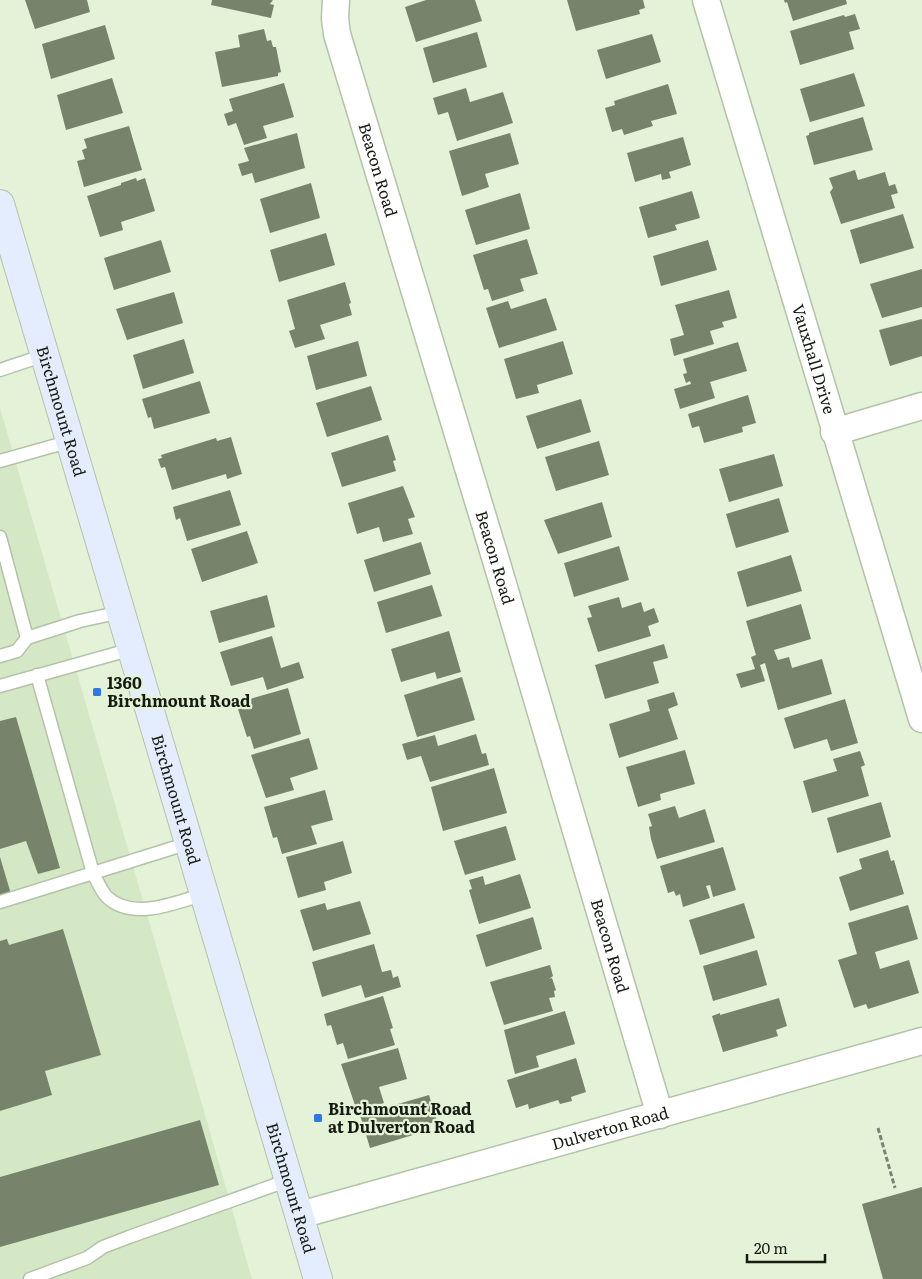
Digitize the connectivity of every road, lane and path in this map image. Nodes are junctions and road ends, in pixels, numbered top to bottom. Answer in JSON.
{"nodes":[{"id":1,"x":336,"y":0,"type":"edge"},
{"id":2,"x":706,"y":0,"type":"edge"},
{"id":3,"x":0,"y":204,"type":"edge"},
{"id":4,"x":45,"y":355,"type":"junction"},
{"id":5,"x":0,"y":370,"type":"edge"},
{"id":6,"x":922,"y":406,"type":"edge"},
{"id":7,"x":834,"y":432,"type":"junction"},
{"id":8,"x":71,"y":441,"type":"junction"},
{"id":9,"x":0,"y":461,"type":"edge"},
{"id":10,"x":0,"y":537,"type":"edge"},
{"id":11,"x":121,"y":612,"type":"junction"},
{"id":12,"x":27,"y":638,"type":"junction"},
{"id":13,"x":132,"y":649,"type":"junction"},
{"id":14,"x":0,"y":656,"type":"edge"},
{"id":15,"x":37,"y":675,"type":"junction"},
{"id":16,"x":0,"y":686,"type":"edge"},
{"id":17,"x":922,"y":719,"type":"edge"},
{"id":18,"x":189,"y":843,"type":"junction"},
{"id":19,"x":93,"y":873,"type":"junction"},
{"id":20,"x":204,"y":894,"type":"junction"},
{"id":21,"x":0,"y":902,"type":"edge"},
{"id":22,"x":922,"y":1041,"type":"edge"},
{"id":23,"x":660,"y":1115,"type":"junction"},
{"id":24,"x":878,"y":1128,"type":"dead end"},
{"id":25,"x":288,"y":1180,"type":"junction"},
{"id":26,"x":895,"y":1188,"type":"dead end"},
{"id":27,"x":300,"y":1216,"type":"junction"},
{"id":28,"x":30,"y":1279,"type":"edge"},
{"id":29,"x":318,"y":1279,"type":"edge"}],
"edges":[{"from":1,"to":23,"type":"street","name":"Beacon Road"},
{"from":2,"to":7,"type":"street","name":"Vauxhall Drive"},
{"from":3,"to":4,"type":"main road","name":"Birchmount Road"},
{"from":4,"to":5,"type":"lane"},
{"from":4,"to":8,"type":"main road","name":"Birchmount Road"},
{"from":6,"to":7,"type":"street"},
{"from":7,"to":17,"type":"street","name":"Vauxhall Drive"},
{"from":8,"to":9,"type":"lane"},
{"from":8,"to":11,"type":"main road","name":"Birchmount Road"},
{"from":10,"to":12,"type":"lane"},
{"from":11,"to":12,"type":"lane"},
{"from":11,"to":13,"type":"main road","name":"Birchmount Road"},
{"from":12,"to":14,"type":"lane"},
{"from":13,"to":15,"type":"lane"},
{"from":13,"to":18,"type":"main road","name":"Birchmount Road"},
{"from":15,"to":16,"type":"lane"},
{"from":15,"to":19,"type":"lane"},
{"from":18,"to":19,"type":"lane"},
{"from":18,"to":20,"type":"main road","name":"Birchmount Road"},
{"from":19,"to":20,"type":"lane"},
{"from":19,"to":21,"type":"lane"},
{"from":20,"to":25,"type":"main road","name":"Birchmount Road"},
{"from":22,"to":23,"type":"street","name":"Dulverton Road"},
{"from":23,"to":27,"type":"street","name":"Dulverton Road"},
{"from":24,"to":26,"type":"path"},
{"from":25,"to":27,"type":"main road","name":"Birchmount Road"},
{"from":25,"to":28,"type":"lane"},
{"from":27,"to":29,"type":"main road","name":"Birchmount Road"}]}
